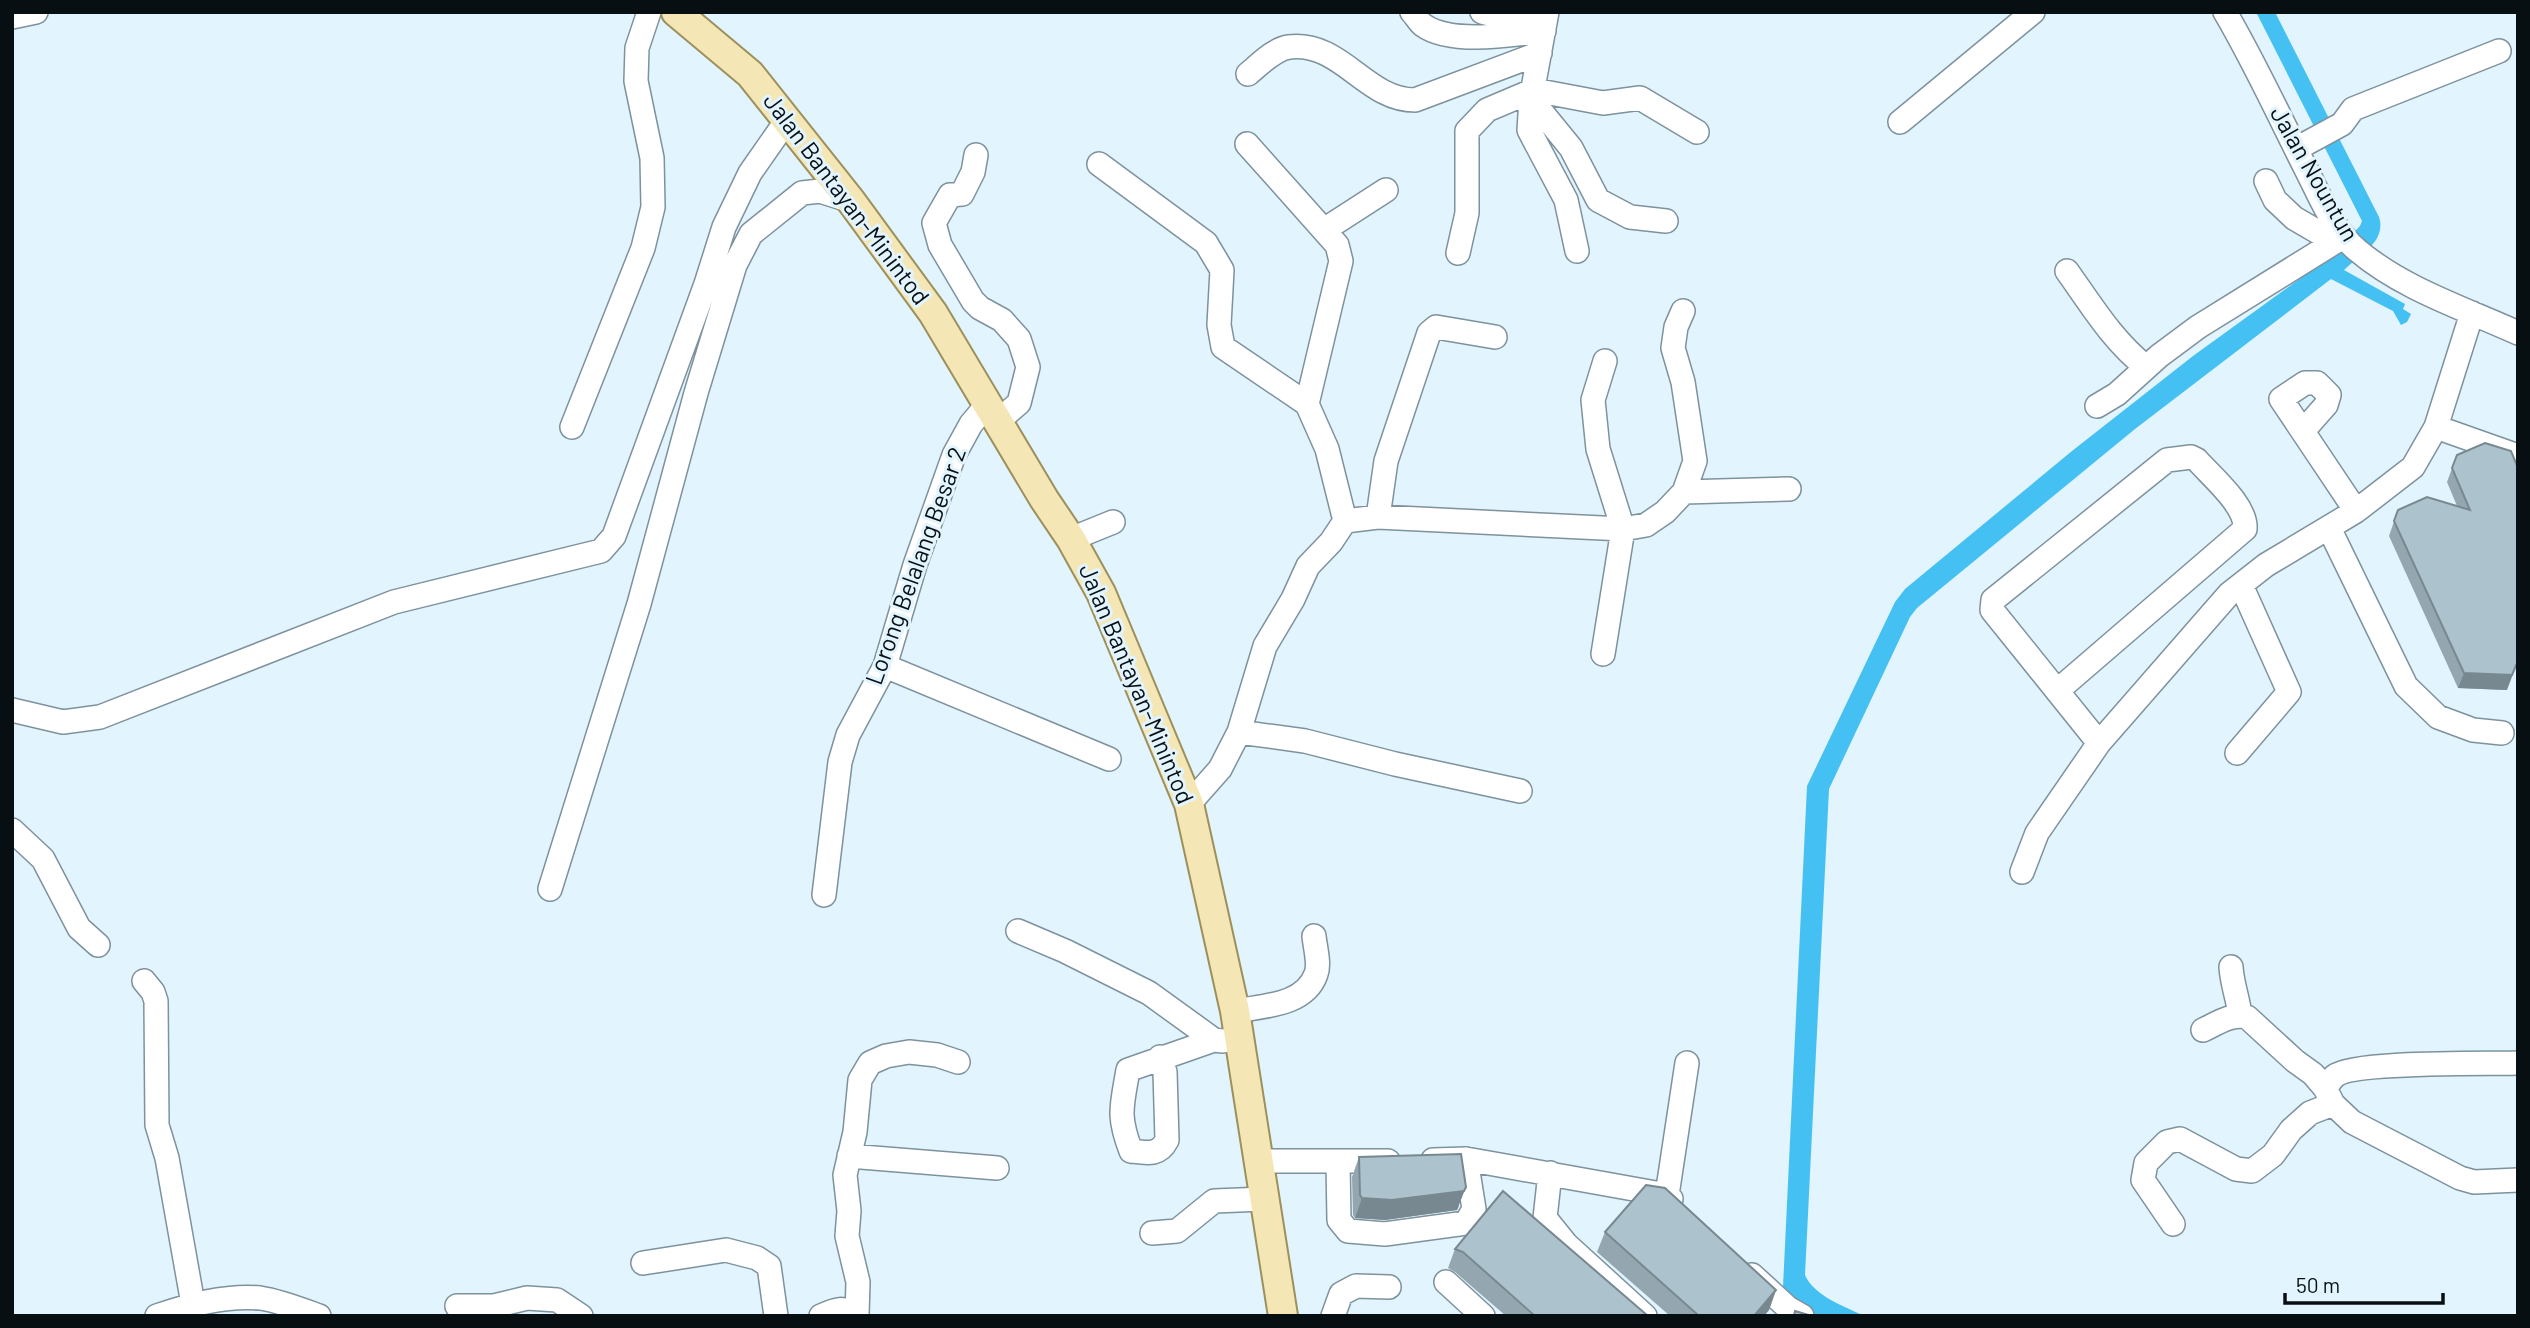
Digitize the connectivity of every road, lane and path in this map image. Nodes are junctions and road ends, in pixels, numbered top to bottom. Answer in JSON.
{"nodes":[{"id":1,"x":36,"y":12,"type":"edge"},
{"id":2,"x":649,"y":12,"type":"edge"},
{"id":3,"x":677,"y":12,"type":"edge"},
{"id":4,"x":1412,"y":12,"type":"edge"},
{"id":5,"x":1482,"y":12,"type":"edge"},
{"id":6,"x":2033,"y":12,"type":"edge"},
{"id":7,"x":2225,"y":12,"type":"edge"},
{"id":8,"x":12,"y":17,"type":"edge"},
{"id":9,"x":1544,"y":28,"type":"edge"},
{"id":10,"x":2500,"y":51,"type":"dead end"},
{"id":11,"x":1248,"y":74,"type":"dead end"},
{"id":12,"x":1532,"y":95,"type":"junction"},
{"id":13,"x":787,"y":120,"type":"junction"},
{"id":14,"x":1900,"y":122,"type":"dead end"},
{"id":15,"x":1697,"y":132,"type":"dead end"},
{"id":16,"x":2306,"y":143,"type":"junction"},
{"id":17,"x":1247,"y":144,"type":"dead end"},
{"id":18,"x":976,"y":155,"type":"dead end"},
{"id":19,"x":1099,"y":164,"type":"dead end"},
{"id":20,"x":2266,"y":181,"type":"dead end"},
{"id":21,"x":1386,"y":190,"type":"dead end"},
{"id":22,"x":851,"y":201,"type":"junction"},
{"id":23,"x":1666,"y":220,"type":"dead end"},
{"id":24,"x":1324,"y":230,"type":"junction"},
{"id":25,"x":2338,"y":237,"type":"junction"},
{"id":26,"x":1577,"y":251,"type":"dead end"},
{"id":27,"x":1458,"y":253,"type":"dead end"},
{"id":28,"x":2067,"y":271,"type":"dead end"},
{"id":29,"x":1683,"y":311,"type":"dead end"},
{"id":30,"x":2472,"y":313,"type":"junction"},
{"id":31,"x":2518,"y":333,"type":"edge"},
{"id":32,"x":1495,"y":337,"type":"dead end"},
{"id":33,"x":1605,"y":362,"type":"dead end"},
{"id":34,"x":2146,"y":367,"type":"junction"},
{"id":35,"x":1307,"y":404,"type":"junction"},
{"id":36,"x":2097,"y":406,"type":"dead end"},
{"id":37,"x":992,"y":414,"type":"junction"},
{"id":38,"x":572,"y":427,"type":"dead end"},
{"id":39,"x":2437,"y":427,"type":"junction"},
{"id":40,"x":2303,"y":431,"type":"dead end"},
{"id":41,"x":2518,"y":456,"type":"edge"},
{"id":42,"x":1789,"y":489,"type":"dead end"},
{"id":43,"x":1684,"y":492,"type":"junction"},
{"id":44,"x":2356,"y":511,"type":"junction"},
{"id":45,"x":1378,"y":517,"type":"junction"},
{"id":46,"x":1345,"y":521,"type":"junction"},
{"id":47,"x":1113,"y":522,"type":"dead end"},
{"id":48,"x":2329,"y":528,"type":"junction"},
{"id":49,"x":1623,"y":529,"type":"junction"},
{"id":50,"x":1071,"y":538,"type":"junction"},
{"id":51,"x":2241,"y":584,"type":"junction"},
{"id":52,"x":1602,"y":654,"type":"dead end"},
{"id":53,"x":885,"y":666,"type":"junction"},
{"id":54,"x":2057,"y":691,"type":"junction"},
{"id":55,"x":12,"y":710,"type":"edge"},
{"id":56,"x":1239,"y":732,"type":"junction"},
{"id":57,"x":2502,"y":733,"type":"dead end"},
{"id":58,"x":2099,"y":743,"type":"junction"},
{"id":59,"x":2237,"y":753,"type":"dead end"},
{"id":60,"x":1109,"y":759,"type":"dead end"},
{"id":61,"x":1520,"y":791,"type":"dead end"},
{"id":62,"x":1189,"y":804,"type":"junction"},
{"id":63,"x":12,"y":830,"type":"edge"},
{"id":64,"x":2022,"y":872,"type":"dead end"},
{"id":65,"x":550,"y":889,"type":"dead end"},
{"id":66,"x":824,"y":895,"type":"dead end"},
{"id":67,"x":1018,"y":931,"type":"dead end"},
{"id":68,"x":1314,"y":936,"type":"dead end"},
{"id":69,"x":98,"y":945,"type":"dead end"},
{"id":70,"x":2231,"y":967,"type":"dead end"},
{"id":71,"x":144,"y":981,"type":"dead end"},
{"id":72,"x":1235,"y":1011,"type":"junction"},
{"id":73,"x":2240,"y":1015,"type":"junction"},
{"id":74,"x":2203,"y":1030,"type":"dead end"},
{"id":75,"x":1227,"y":1041,"type":"junction"},
{"id":76,"x":1160,"y":1057,"type":"dead end"},
{"id":77,"x":958,"y":1062,"type":"dead end"},
{"id":78,"x":1687,"y":1063,"type":"dead end"},
{"id":79,"x":2518,"y":1063,"type":"edge"},
{"id":80,"x":2329,"y":1096,"type":"junction"},
{"id":81,"x":849,"y":1156,"type":"junction"},
{"id":82,"x":1466,"y":1159,"type":"junction"},
{"id":83,"x":1259,"y":1161,"type":"junction"},
{"id":84,"x":1338,"y":1163,"type":"junction"},
{"id":85,"x":997,"y":1168,"type":"dead end"},
{"id":86,"x":1550,"y":1173,"type":"junction"},
{"id":87,"x":2518,"y":1180,"type":"edge"},
{"id":88,"x":1667,"y":1195,"type":"junction"},
{"id":89,"x":1264,"y":1199,"type":"junction"},
{"id":90,"x":1687,"y":1214,"type":"edge"},
{"id":91,"x":2173,"y":1224,"type":"dead end"},
{"id":92,"x":1152,"y":1233,"type":"dead end"},
{"id":93,"x":1737,"y":1261,"type":"edge"},
{"id":94,"x":643,"y":1263,"type":"dead end"},
{"id":95,"x":1446,"y":1282,"type":"dead end"},
{"id":96,"x":1389,"y":1287,"type":"dead end"},
{"id":97,"x":457,"y":1306,"type":"dead end"},
{"id":98,"x":208,"y":1307,"type":"edge"},
{"id":99,"x":1791,"y":1313,"type":"edge"},
{"id":100,"x":857,"y":1315,"type":"edge"},
{"id":101,"x":156,"y":1316,"type":"edge"},
{"id":102,"x":318,"y":1316,"type":"edge"},
{"id":103,"x":581,"y":1316,"type":"edge"},
{"id":104,"x":776,"y":1316,"type":"edge"},
{"id":105,"x":821,"y":1316,"type":"edge"},
{"id":106,"x":1283,"y":1316,"type":"edge"},
{"id":107,"x":1334,"y":1316,"type":"edge"},
{"id":108,"x":1483,"y":1316,"type":"edge"},
{"id":109,"x":1645,"y":1316,"type":"edge"}],
"edges":[{"from":1,"to":8,"type":"street"},
{"from":2,"to":38,"type":"street"},
{"from":3,"to":13,"type":"main road","name":"Jalan Bantayan-Minintod"},
{"from":4,"to":9,"type":"street"},
{"from":5,"to":9,"type":"street"},
{"from":6,"to":14,"type":"street"},
{"from":7,"to":16,"type":"street","name":"Jalan Nountun"},
{"from":9,"to":11,"type":"street"},
{"from":9,"to":12,"type":"street"},
{"from":10,"to":16,"type":"street"},
{"from":12,"to":15,"type":"street"},
{"from":12,"to":23,"type":"street"},
{"from":12,"to":26,"type":"street"},
{"from":12,"to":27,"type":"street"},
{"from":13,"to":22,"type":"main road","name":"Jalan Bantayan-Minintod"},
{"from":13,"to":55,"type":"street"},
{"from":16,"to":25,"type":"street","name":"Jalan Nountun"},
{"from":17,"to":24,"type":"street"},
{"from":18,"to":37,"type":"street","name":"Lorong Belalang Besar 2"},
{"from":19,"to":35,"type":"street"},
{"from":20,"to":25,"type":"street"},
{"from":21,"to":24,"type":"street"},
{"from":22,"to":37,"type":"main road","name":"Jalan Bantayan-Minintod"},
{"from":22,"to":65,"type":"street"},
{"from":24,"to":35,"type":"street"},
{"from":25,"to":30,"type":"street","name":"Jalan Nountun"},
{"from":25,"to":34,"type":"street"},
{"from":28,"to":34,"type":"street"},
{"from":29,"to":43,"type":"street"},
{"from":30,"to":31,"type":"street","name":"Jalan Nountun"},
{"from":30,"to":39,"type":"street"},
{"from":32,"to":45,"type":"street"},
{"from":33,"to":49,"type":"street"},
{"from":34,"to":36,"type":"street"},
{"from":35,"to":46,"type":"street"},
{"from":37,"to":50,"type":"main road","name":"Jalan Bantayan-Minintod"},
{"from":37,"to":53,"type":"street","name":"Lorong Belalang Besar 2"},
{"from":39,"to":41,"type":"street"},
{"from":39,"to":44,"type":"street"},
{"from":40,"to":44,"type":"street"},
{"from":42,"to":43,"type":"street"},
{"from":43,"to":49,"type":"street"},
{"from":44,"to":48,"type":"street"},
{"from":45,"to":46,"type":"street"},
{"from":45,"to":49,"type":"street"},
{"from":46,"to":56,"type":"street"},
{"from":47,"to":50,"type":"street"},
{"from":48,"to":51,"type":"street"},
{"from":48,"to":57,"type":"street"},
{"from":49,"to":52,"type":"street"},
{"from":50,"to":62,"type":"main road","name":"Jalan Bantayan-Minintod"},
{"from":51,"to":58,"type":"street"},
{"from":51,"to":59,"type":"street"},
{"from":53,"to":60,"type":"street"},
{"from":53,"to":66,"type":"street","name":"Lorong Belalang Besar 2"},
{"from":54,"to":54,"type":"street"},
{"from":54,"to":58,"type":"street"},
{"from":56,"to":61,"type":"street"},
{"from":56,"to":62,"type":"street"},
{"from":58,"to":64,"type":"street"},
{"from":62,"to":72,"type":"main road","name":"Jalan Bantayan-Minintod"},
{"from":63,"to":69,"type":"street"},
{"from":67,"to":75,"type":"street"},
{"from":68,"to":72,"type":"street"},
{"from":70,"to":73,"type":"street"},
{"from":71,"to":98,"type":"street"},
{"from":72,"to":75,"type":"main road","name":"Jalan Bantayan-Minintod"},
{"from":73,"to":74,"type":"street"},
{"from":73,"to":80,"type":"street"},
{"from":75,"to":76,"type":"street"},
{"from":75,"to":83,"type":"main road","name":"Jalan Bantayan-Minintod"},
{"from":77,"to":81,"type":"street"},
{"from":78,"to":88,"type":"street"},
{"from":79,"to":80,"type":"street"},
{"from":80,"to":87,"type":"street"},
{"from":80,"to":91,"type":"street"},
{"from":81,"to":85,"type":"street"},
{"from":81,"to":100,"type":"street"},
{"from":82,"to":84,"type":"street"},
{"from":82,"to":84,"type":"street"},
{"from":82,"to":86,"type":"street"},
{"from":83,"to":84,"type":"street"},
{"from":83,"to":89,"type":"main road","name":"Jalan Bantayan-Minintod"},
{"from":86,"to":88,"type":"street"},
{"from":86,"to":109,"type":"street"},
{"from":88,"to":90,"type":"street"},
{"from":89,"to":92,"type":"street"},
{"from":89,"to":106,"type":"main road","name":"Jalan Bantayan-Minintod"},
{"from":93,"to":99,"type":"street"},
{"from":94,"to":104,"type":"street"},
{"from":95,"to":108,"type":"street"},
{"from":96,"to":107,"type":"street"},
{"from":97,"to":103,"type":"street"},
{"from":98,"to":101,"type":"street"},
{"from":98,"to":102,"type":"street"},
{"from":100,"to":105,"type":"street"}]}
